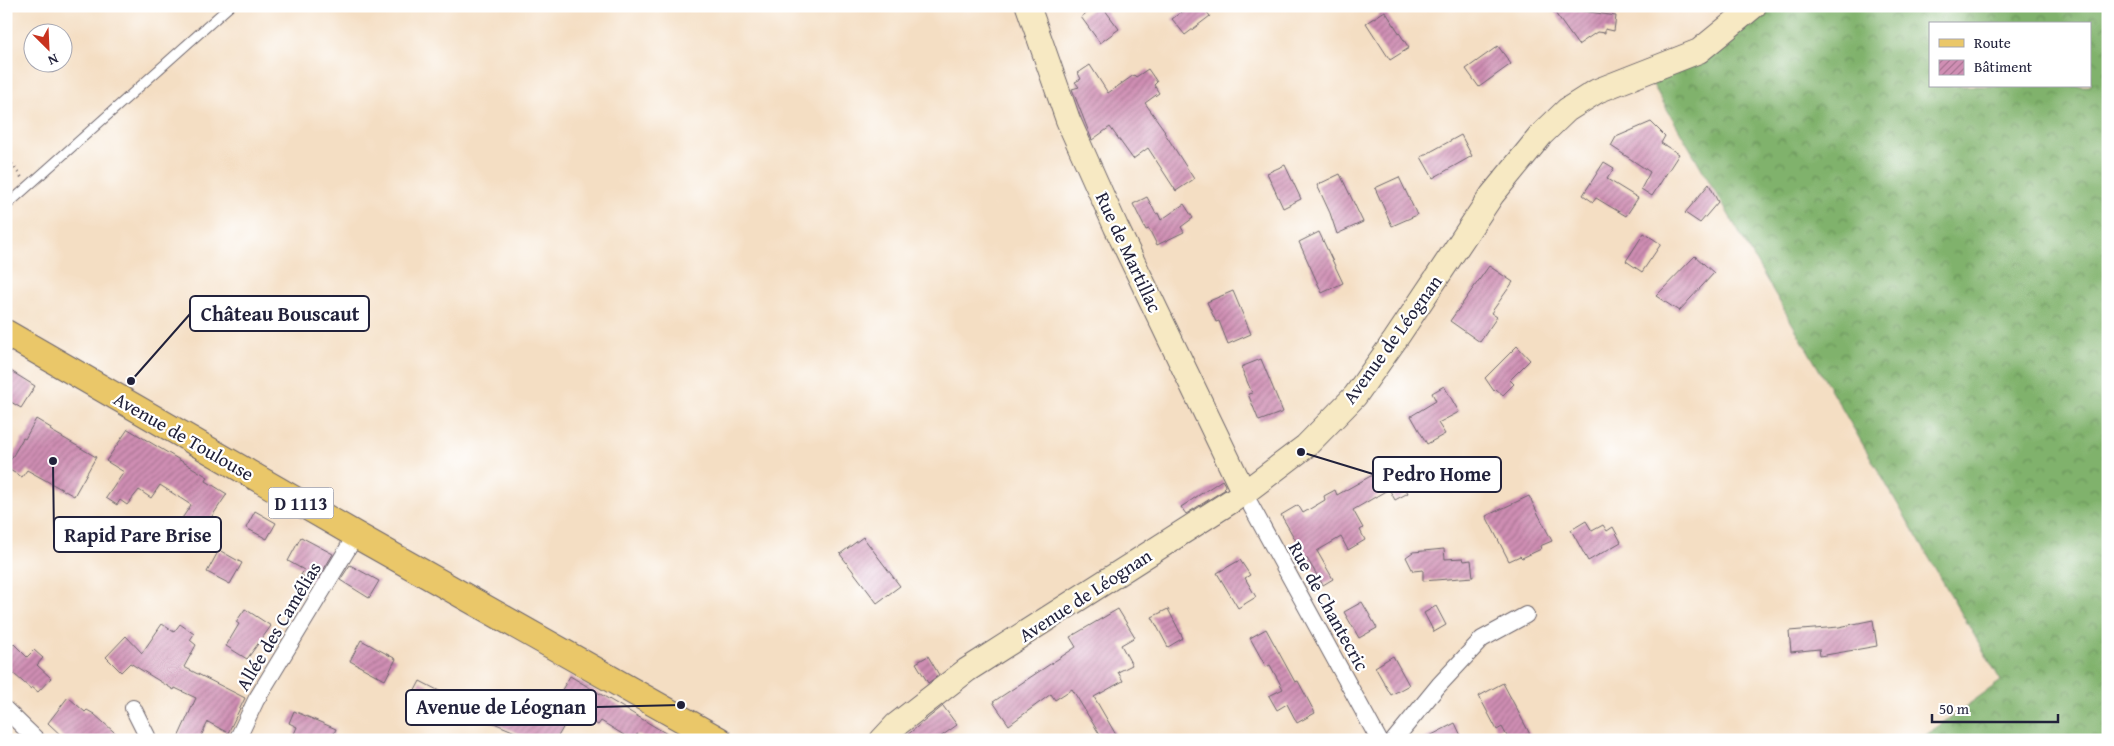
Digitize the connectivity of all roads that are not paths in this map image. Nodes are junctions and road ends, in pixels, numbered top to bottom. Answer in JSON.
{"nodes":[{"id":1,"x":230,"y":6,"type":"edge"},
{"id":2,"x":1028,"y":6,"type":"edge"},
{"id":3,"x":1754,"y":6,"type":"edge"},
{"id":4,"x":6,"y":206,"type":"edge"},
{"id":5,"x":6,"y":333,"type":"edge"},
{"id":6,"x":1244,"y":493,"type":"junction"},
{"id":7,"x":356,"y":535,"type":"junction"},
{"id":8,"x":1526,"y":615,"type":"dead end"},
{"id":9,"x":133,"y":708,"type":"dead end"},
{"id":10,"x":6,"y":710,"type":"edge"},
{"id":11,"x":37,"y":740,"type":"edge"},
{"id":12,"x":146,"y":740,"type":"edge"},
{"id":13,"x":237,"y":740,"type":"edge"},
{"id":14,"x":719,"y":740,"type":"edge"},
{"id":15,"x":882,"y":740,"type":"edge"},
{"id":16,"x":1379,"y":740,"type":"edge"},
{"id":17,"x":1394,"y":740,"type":"edge"}],
"edges":[{"from":1,"to":4,"type":"lane"},
{"from":2,"to":6,"type":"street","name":"Rue de Martillac"},
{"from":3,"to":6,"type":"street","name":"Avenue de Léognan"},
{"from":5,"to":7,"type":"main road","name":"Avenue de Toulouse","number":"D 1113"},
{"from":6,"to":15,"type":"street","name":"Avenue de Léognan"},
{"from":6,"to":16,"type":"street","name":"Rue de Chantecric"},
{"from":7,"to":13,"type":"street","name":"Allée des Camélias"},
{"from":7,"to":14,"type":"main road","name":"Avenue de Toulouse","number":"D 1113"},
{"from":8,"to":17,"type":"street"},
{"from":9,"to":12,"type":"street"},
{"from":10,"to":11,"type":"street"}]}
